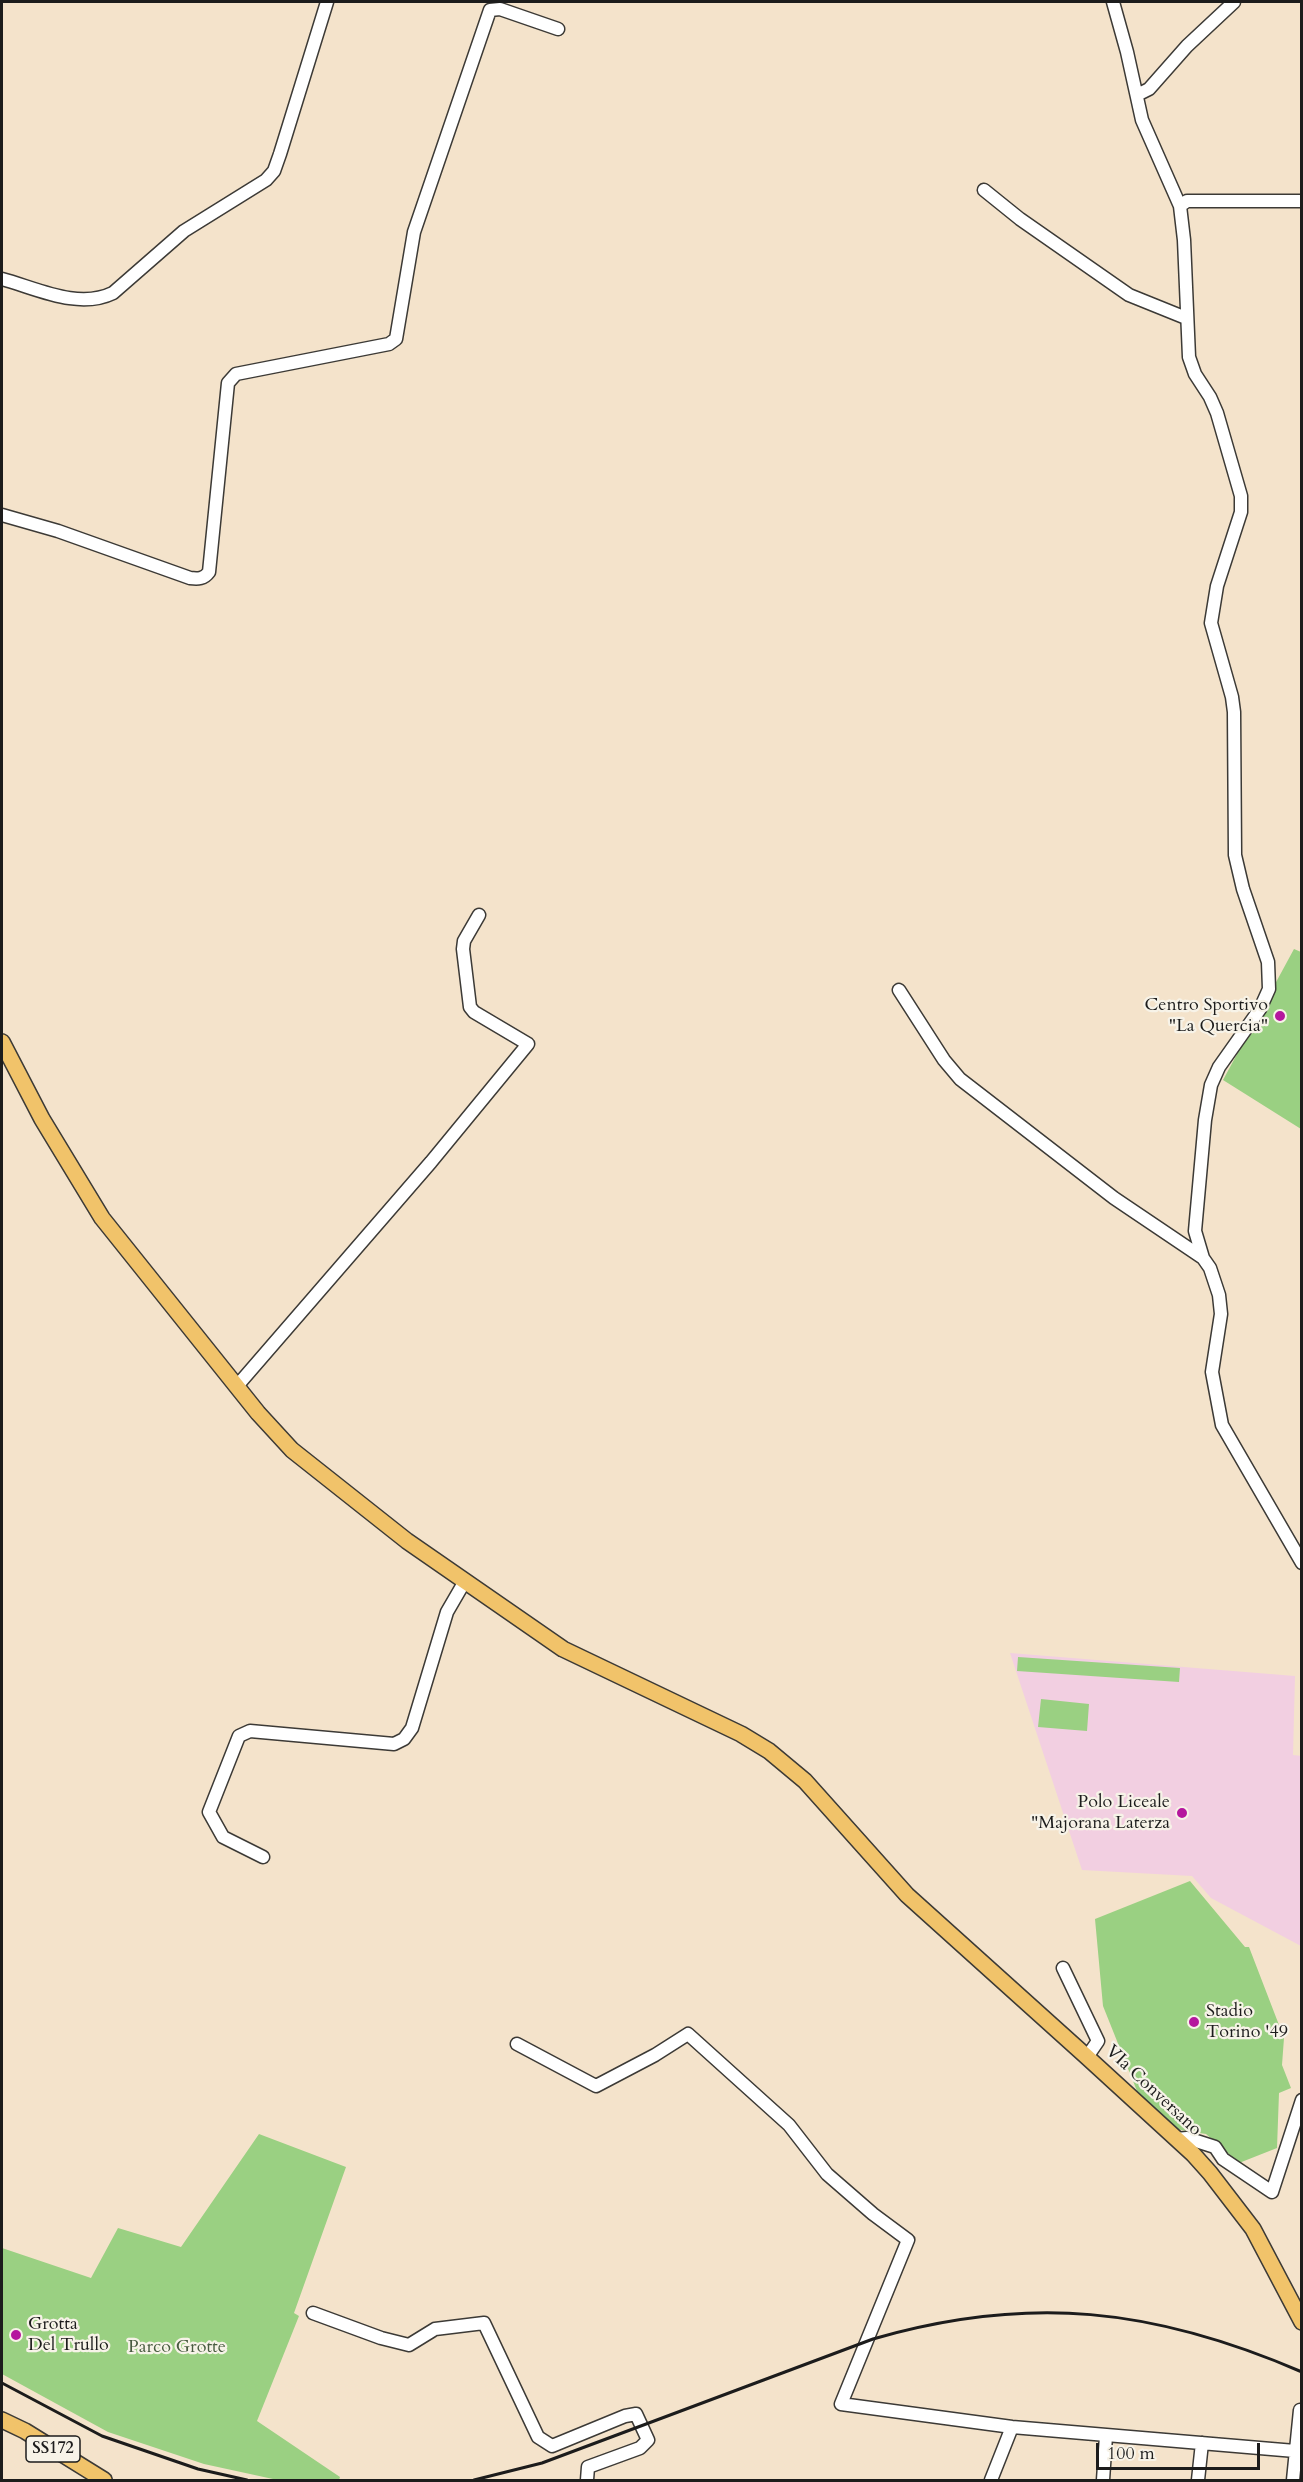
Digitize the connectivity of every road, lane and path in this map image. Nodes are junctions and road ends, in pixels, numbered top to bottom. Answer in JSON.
{"nodes":[{"id":1,"x":327,"y":2,"type":"edge"},
{"id":2,"x":1113,"y":2,"type":"edge"},
{"id":3,"x":1234,"y":2,"type":"edge"},
{"id":4,"x":558,"y":29,"type":"dead end"},
{"id":5,"x":1137,"y":95,"type":"junction"},
{"id":6,"x":984,"y":190,"type":"dead end"},
{"id":7,"x":1302,"y":201,"type":"edge"},
{"id":8,"x":1180,"y":206,"type":"junction"},
{"id":9,"x":2,"y":279,"type":"edge"},
{"id":10,"x":1186,"y":318,"type":"junction"},
{"id":11,"x":2,"y":515,"type":"edge"},
{"id":12,"x":479,"y":915,"type":"dead end"},
{"id":13,"x":899,"y":990,"type":"dead end"},
{"id":14,"x":2,"y":1042,"type":"edge"},
{"id":15,"x":1203,"y":1258,"type":"junction"},
{"id":16,"x":237,"y":1386,"type":"junction"},
{"id":17,"x":1302,"y":1563,"type":"edge"},
{"id":18,"x":465,"y":1581,"type":"junction"},
{"id":19,"x":262,"y":1857,"type":"dead end"},
{"id":20,"x":1063,"y":1968,"type":"dead end"},
{"id":21,"x":517,"y":2044,"type":"dead end"},
{"id":22,"x":1087,"y":2057,"type":"junction"},
{"id":23,"x":1302,"y":2100,"type":"edge"},
{"id":24,"x":1176,"y":2139,"type":"junction"},
{"id":25,"x":313,"y":2313,"type":"dead end"},
{"id":26,"x":1302,"y":2322,"type":"edge"},
{"id":27,"x":1300,"y":2410,"type":"dead end"},
{"id":28,"x":2,"y":2420,"type":"edge"},
{"id":29,"x":1012,"y":2427,"type":"junction"},
{"id":30,"x":1106,"y":2436,"type":"junction"},
{"id":31,"x":1202,"y":2444,"type":"junction"},
{"id":32,"x":1295,"y":2451,"type":"junction"},
{"id":33,"x":104,"y":2481,"type":"edge"},
{"id":34,"x":587,"y":2481,"type":"edge"},
{"id":35,"x":991,"y":2481,"type":"edge"},
{"id":36,"x":1103,"y":2481,"type":"edge"},
{"id":37,"x":1198,"y":2481,"type":"edge"},
{"id":38,"x":1293,"y":2481,"type":"edge"}],
"edges":[{"from":1,"to":9,"type":"street"},
{"from":2,"to":5,"type":"street"},
{"from":3,"to":5,"type":"street"},
{"from":4,"to":11,"type":"street"},
{"from":5,"to":8,"type":"street"},
{"from":6,"to":10,"type":"street"},
{"from":7,"to":8,"type":"street"},
{"from":8,"to":10,"type":"street"},
{"from":10,"to":15,"type":"street"},
{"from":12,"to":16,"type":"street"},
{"from":13,"to":15,"type":"street"},
{"from":14,"to":16,"type":"main road","name":"VIa Conversano"},
{"from":15,"to":17,"type":"street"},
{"from":16,"to":18,"type":"main road","name":"VIa Conversano"},
{"from":18,"to":19,"type":"street"},
{"from":18,"to":22,"type":"main road","name":"VIa Conversano"},
{"from":20,"to":22,"type":"street"},
{"from":21,"to":29,"type":"street"},
{"from":22,"to":24,"type":"main road","name":"VIa Conversano"},
{"from":23,"to":24,"type":"street"},
{"from":24,"to":26,"type":"main road","name":"VIa Conversano"},
{"from":25,"to":34,"type":"street"},
{"from":27,"to":32,"type":"street"},
{"from":28,"to":33,"type":"main road","number":"SS172"},
{"from":29,"to":30,"type":"street"},
{"from":29,"to":35,"type":"street"},
{"from":30,"to":31,"type":"street"},
{"from":30,"to":36,"type":"street"},
{"from":31,"to":32,"type":"street"},
{"from":31,"to":37,"type":"street"},
{"from":32,"to":38,"type":"street"}]}
